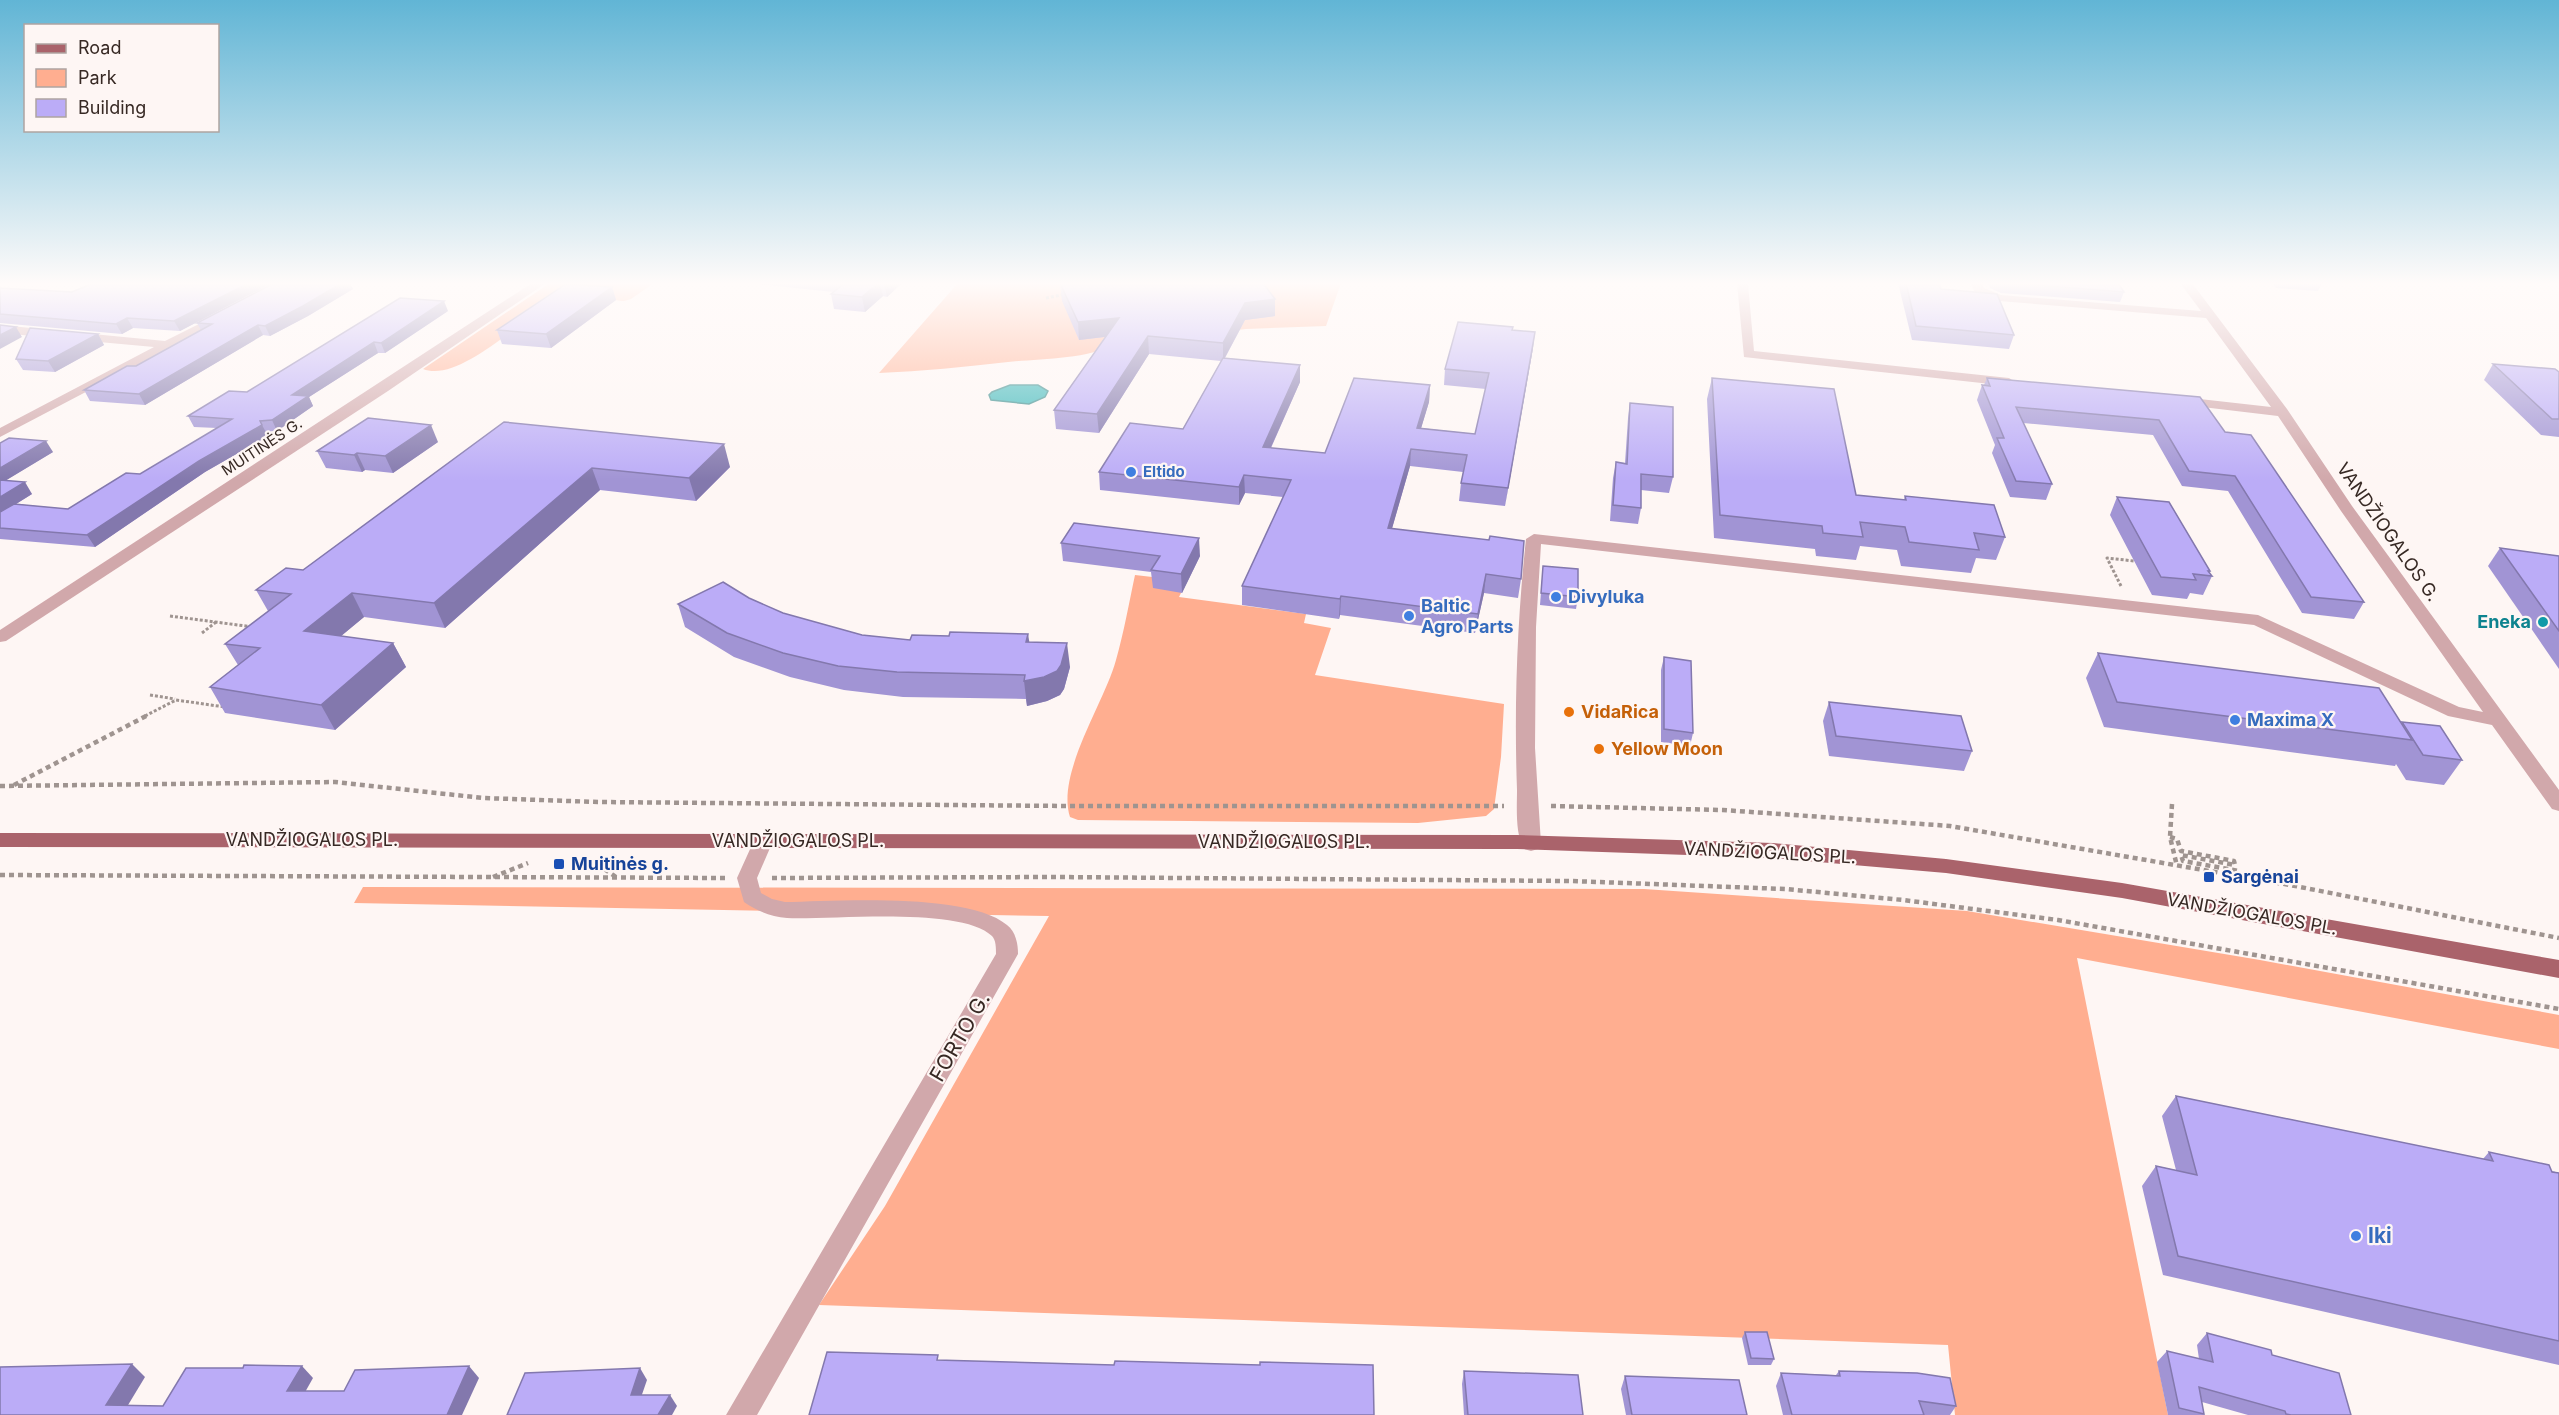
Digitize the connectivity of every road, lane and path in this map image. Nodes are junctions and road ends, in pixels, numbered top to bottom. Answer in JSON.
{"nodes":[{"id":1,"x":158,"y":349,"type":"edge"},
{"id":2,"x":441,"y":349,"type":"edge"},
{"id":3,"x":1748,"y":349,"type":"edge"},
{"id":4,"x":2234,"y":349,"type":"edge"},
{"id":5,"x":2025,"y":384,"type":"edge"},
{"id":6,"x":2165,"y":399,"type":"edge"},
{"id":7,"x":2282,"y":412,"type":"junction"},
{"id":8,"x":0,"y":433,"type":"edge"},
{"id":9,"x":2134,"y":561,"type":"dead end"},
{"id":10,"x":2132,"y":606,"type":"junction"},
{"id":11,"x":170,"y":616,"type":"dead end"},
{"id":12,"x":217,"y":622,"type":"junction"},
{"id":13,"x":257,"y":628,"type":"edge"},
{"id":14,"x":202,"y":633,"type":"dead end"},
{"id":15,"x":0,"y":637,"type":"edge"},
{"id":16,"x":150,"y":695,"type":"dead end"},
{"id":17,"x":176,"y":699,"type":"junction"},
{"id":18,"x":231,"y":708,"type":"edge"},
{"id":19,"x":2498,"y":720,"type":"junction"},
{"id":20,"x":13,"y":786,"type":"dead end"},
{"id":21,"x":2172,"y":804,"type":"dead end"},
{"id":22,"x":2559,"y":804,"type":"edge"},
{"id":23,"x":2170,"y":837,"type":"junction"},
{"id":24,"x":0,"y":840,"type":"edge"},
{"id":25,"x":763,"y":841,"type":"junction"},
{"id":26,"x":1531,"y":844,"type":"junction"},
{"id":27,"x":529,"y":863,"type":"dead end"},
{"id":28,"x":597,"y":864,"type":"dead end"},
{"id":29,"x":2177,"y":866,"type":"dead end"},
{"id":30,"x":0,"y":875,"type":"edge"},
{"id":31,"x":2241,"y":877,"type":"dead end"},
{"id":32,"x":491,"y":878,"type":"junction"},
{"id":33,"x":617,"y":878,"type":"junction"},
{"id":34,"x":747,"y":878,"type":"junction"},
{"id":35,"x":2559,"y":969,"type":"edge"},
{"id":36,"x":2559,"y":1008,"type":"edge"},
{"id":37,"x":741,"y":1415,"type":"edge"}],
"edges":[{"from":1,"to":8,"type":"street"},
{"from":2,"to":15,"type":"street","name":"MUITINĖS G."},
{"from":3,"to":5,"type":"street"},
{"from":4,"to":7,"type":"street","name":"VANDŽIOGALOS G."},
{"from":6,"to":7,"type":"street"},
{"from":7,"to":19,"type":"street","name":"VANDŽIOGALOS G."},
{"from":9,"to":10,"type":"path"},
{"from":10,"to":19,"type":"street"},
{"from":10,"to":26,"type":"street"},
{"from":11,"to":12,"type":"path"},
{"from":12,"to":13,"type":"path"},
{"from":12,"to":14,"type":"path"},
{"from":16,"to":17,"type":"path"},
{"from":17,"to":18,"type":"path"},
{"from":17,"to":20,"type":"path"},
{"from":19,"to":22,"type":"street","name":"VANDŽIOGALOS G."},
{"from":21,"to":23,"type":"path"},
{"from":23,"to":29,"type":"path"},
{"from":23,"to":31,"type":"path"},
{"from":24,"to":25,"type":"main road","name":"VANDŽIOGALOS PL."},
{"from":25,"to":26,"type":"main road","name":"VANDŽIOGALOS PL."},
{"from":25,"to":34,"type":"street"},
{"from":26,"to":35,"type":"main road","name":"VANDŽIOGALOS PL."},
{"from":27,"to":32,"type":"path"},
{"from":28,"to":33,"type":"path"},
{"from":30,"to":32,"type":"path"},
{"from":32,"to":33,"type":"path"},
{"from":33,"to":34,"type":"path"},
{"from":34,"to":36,"type":"path"},
{"from":34,"to":37,"type":"street","name":"FORTO G."}]}
